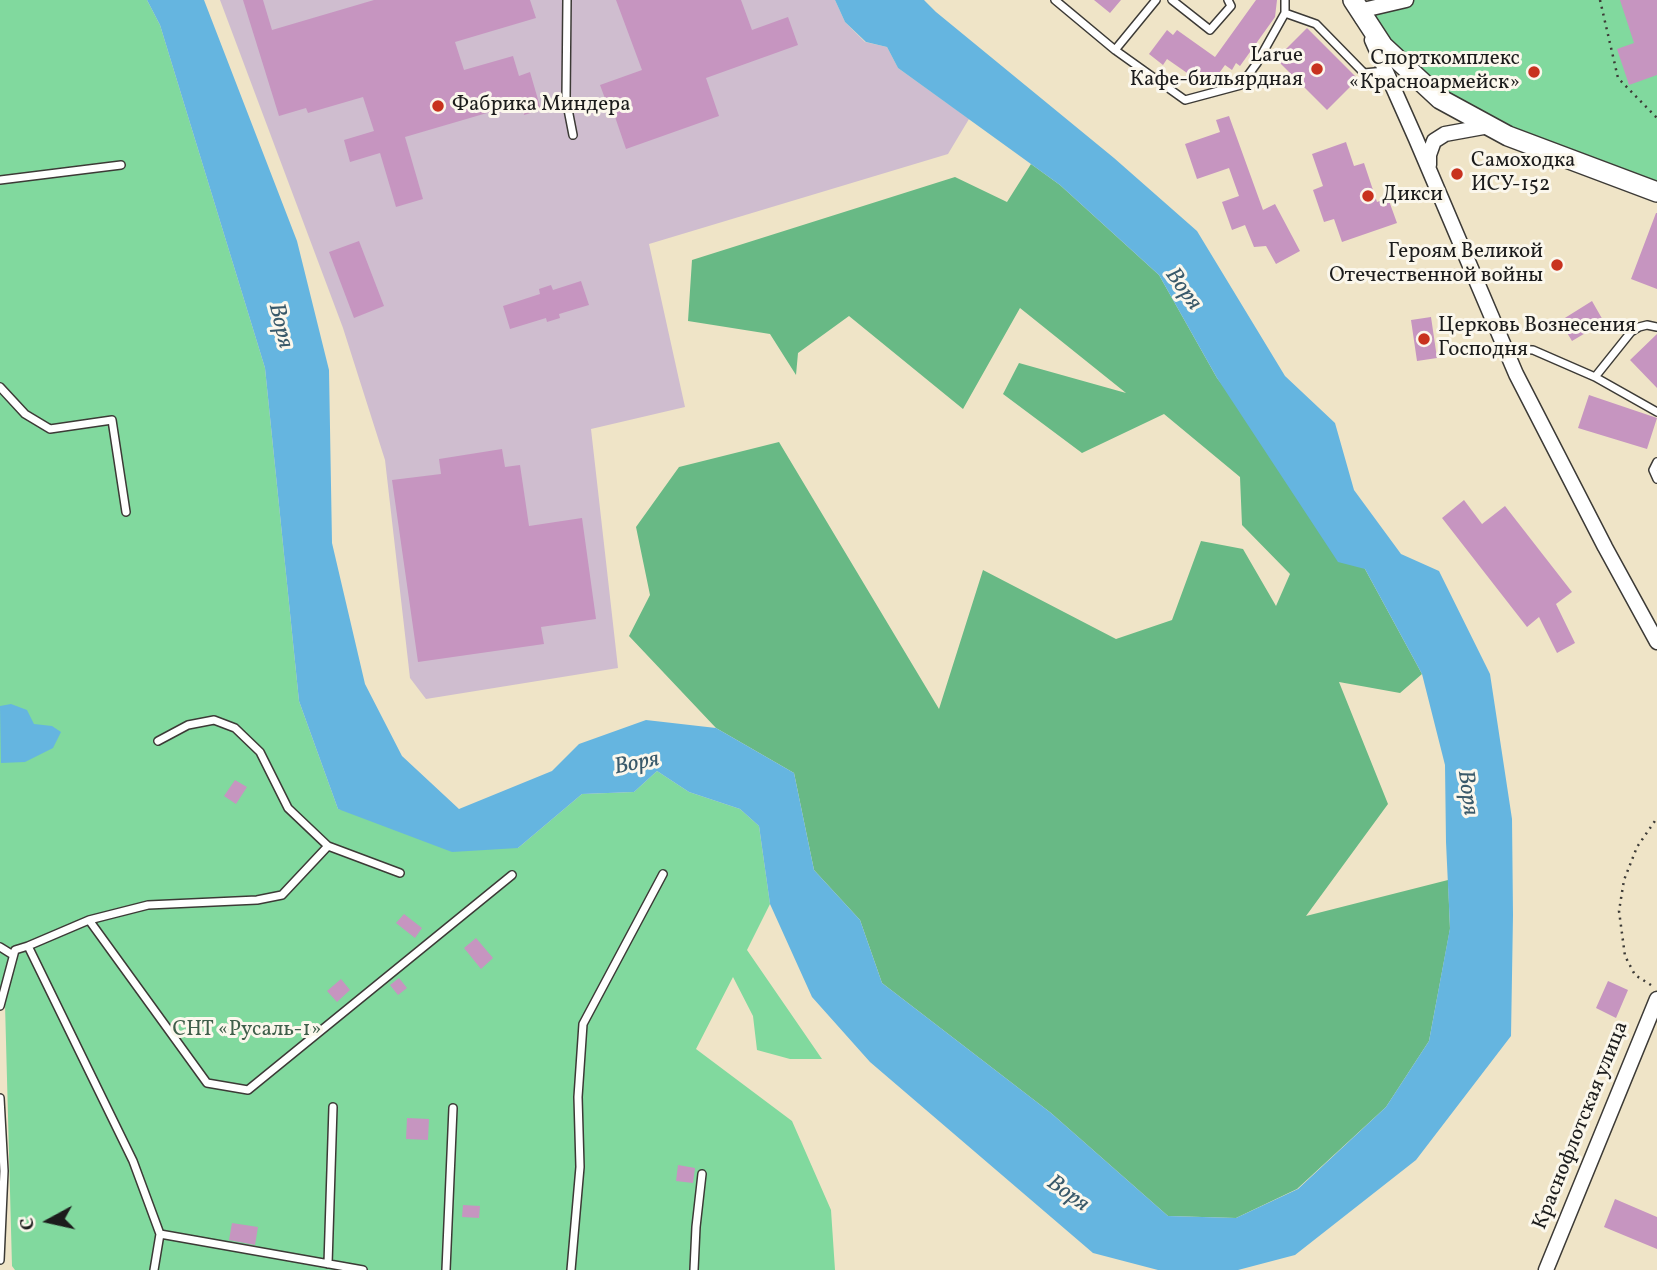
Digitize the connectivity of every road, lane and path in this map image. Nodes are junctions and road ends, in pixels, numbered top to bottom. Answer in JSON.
{"nodes":[{"id":1,"x":567,"y":0,"type":"edge"},
{"id":2,"x":1055,"y":0,"type":"edge"},
{"id":3,"x":1156,"y":0,"type":"edge"},
{"id":4,"x":1172,"y":0,"type":"edge"},
{"id":5,"x":1228,"y":0,"type":"edge"},
{"id":6,"x":1285,"y":0,"type":"edge"},
{"id":7,"x":1406,"y":0,"type":"edge"},
{"id":8,"x":1600,"y":0,"type":"edge"},
{"id":9,"x":1356,"y":6,"type":"edge"},
{"id":10,"x":1285,"y":13,"type":"junction"},
{"id":11,"x":1115,"y":50,"type":"junction"},
{"id":12,"x":1385,"y":71,"type":"junction"},
{"id":13,"x":1657,"y":118,"type":"edge"},
{"id":14,"x":1489,"y":126,"type":"junction"},
{"id":15,"x":573,"y":135,"type":"dead end"},
{"id":16,"x":121,"y":165,"type":"dead end"},
{"id":17,"x":1429,"y":170,"type":"junction"},
{"id":18,"x":0,"y":180,"type":"edge"},
{"id":19,"x":1657,"y":192,"type":"edge"},
{"id":20,"x":1657,"y":327,"type":"edge"},
{"id":21,"x":1505,"y":349,"type":"junction"},
{"id":22,"x":1595,"y":377,"type":"junction"},
{"id":23,"x":0,"y":387,"type":"edge"},
{"id":24,"x":1657,"y":412,"type":"edge"},
{"id":25,"x":1657,"y":462,"type":"edge"},
{"id":26,"x":1657,"y":480,"type":"edge"},
{"id":27,"x":126,"y":512,"type":"dead end"},
{"id":28,"x":1657,"y":642,"type":"edge"},
{"id":29,"x":158,"y":741,"type":"dead end"},
{"id":30,"x":1657,"y":818,"type":"edge"},
{"id":31,"x":328,"y":846,"type":"junction"},
{"id":32,"x":400,"y":873,"type":"dead end"},
{"id":33,"x":663,"y":874,"type":"dead end"},
{"id":34,"x":512,"y":875,"type":"dead end"},
{"id":35,"x":89,"y":920,"type":"junction"},
{"id":36,"x":27,"y":946,"type":"junction"},
{"id":37,"x":0,"y":947,"type":"edge"},
{"id":38,"x":13,"y":955,"type":"junction"},
{"id":39,"x":1657,"y":989,"type":"edge"},
{"id":40,"x":1657,"y":999,"type":"edge"},
{"id":41,"x":0,"y":1006,"type":"edge"},
{"id":42,"x":0,"y":1098,"type":"edge"},
{"id":43,"x":333,"y":1107,"type":"dead end"},
{"id":44,"x":453,"y":1108,"type":"dead end"},
{"id":45,"x":702,"y":1174,"type":"dead end"},
{"id":46,"x":160,"y":1234,"type":"junction"},
{"id":47,"x":0,"y":1260,"type":"edge"},
{"id":48,"x":328,"y":1264,"type":"junction"},
{"id":49,"x":154,"y":1270,"type":"edge"},
{"id":50,"x":363,"y":1270,"type":"edge"},
{"id":51,"x":446,"y":1270,"type":"edge"},
{"id":52,"x":571,"y":1270,"type":"edge"},
{"id":53,"x":694,"y":1270,"type":"edge"},
{"id":54,"x":1546,"y":1270,"type":"edge"}],
"edges":[{"from":1,"to":15,"type":"lane"},
{"from":2,"to":11,"type":"lane"},
{"from":3,"to":11,"type":"lane"},
{"from":4,"to":5,"type":"lane"},
{"from":6,"to":10,"type":"lane"},
{"from":7,"to":9,"type":"street"},
{"from":8,"to":13,"type":"path"},
{"from":9,"to":12,"type":"street"},
{"from":9,"to":14,"type":"main road"},
{"from":10,"to":11,"type":"lane"},
{"from":10,"to":12,"type":"lane"},
{"from":12,"to":17,"type":"street"},
{"from":14,"to":17,"type":"street"},
{"from":14,"to":19,"type":"main road"},
{"from":16,"to":18,"type":"lane"},
{"from":17,"to":21,"type":"street"},
{"from":20,"to":22,"type":"lane"},
{"from":21,"to":22,"type":"lane"},
{"from":21,"to":28,"type":"street"},
{"from":22,"to":24,"type":"lane"},
{"from":23,"to":27,"type":"lane"},
{"from":25,"to":26,"type":"lane"},
{"from":29,"to":31,"type":"lane"},
{"from":30,"to":39,"type":"path"},
{"from":31,"to":32,"type":"lane"},
{"from":31,"to":35,"type":"lane"},
{"from":33,"to":52,"type":"lane"},
{"from":34,"to":35,"type":"lane"},
{"from":35,"to":36,"type":"lane"},
{"from":36,"to":38,"type":"lane"},
{"from":36,"to":46,"type":"lane"},
{"from":37,"to":38,"type":"lane"},
{"from":38,"to":41,"type":"lane"},
{"from":40,"to":54,"type":"street","name":"Краснофлотская улица"},
{"from":42,"to":47,"type":"lane"},
{"from":43,"to":48,"type":"lane"},
{"from":44,"to":51,"type":"lane"},
{"from":45,"to":53,"type":"lane"},
{"from":46,"to":48,"type":"lane"},
{"from":46,"to":49,"type":"lane"},
{"from":48,"to":50,"type":"lane"}]}
